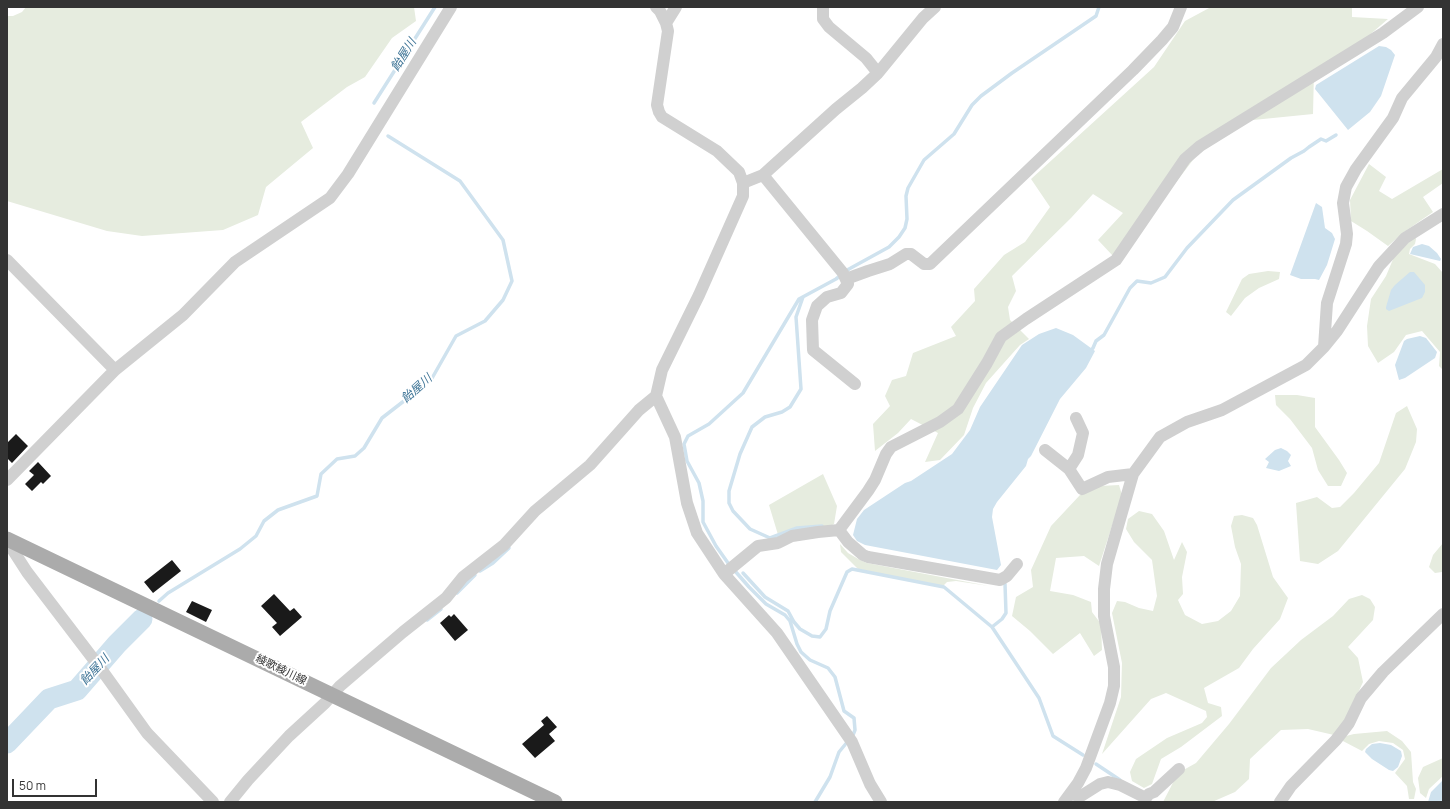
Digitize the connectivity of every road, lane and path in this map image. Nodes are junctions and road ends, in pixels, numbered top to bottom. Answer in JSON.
{"nodes":[{"id":1,"x":451,"y":7,"type":"edge"},
{"id":2,"x":656,"y":7,"type":"edge"},
{"id":3,"x":676,"y":7,"type":"edge"},
{"id":4,"x":823,"y":7,"type":"edge"},
{"id":5,"x":935,"y":7,"type":"edge"},
{"id":6,"x":1181,"y":7,"type":"edge"},
{"id":7,"x":1418,"y":7,"type":"edge"},
{"id":8,"x":666,"y":23,"type":"junction"},
{"id":9,"x":1443,"y":44,"type":"edge"},
{"id":10,"x":878,"y":73,"type":"junction"},
{"id":11,"x":763,"y":175,"type":"junction"},
{"id":12,"x":743,"y":182,"type":"junction"},
{"id":13,"x":1443,"y":214,"type":"edge"},
{"id":14,"x":7,"y":260,"type":"edge"},
{"id":15,"x":844,"y":276,"type":"junction"},
{"id":16,"x":1324,"y":347,"type":"junction"},
{"id":17,"x":115,"y":370,"type":"junction"},
{"id":18,"x":855,"y":384,"type":"dead end"},
{"id":19,"x":656,"y":396,"type":"junction"},
{"id":20,"x":1076,"y":418,"type":"dead end"},
{"id":21,"x":1044,"y":450,"type":"dead end"},
{"id":22,"x":1069,"y":469,"type":"junction"},
{"id":23,"x":1133,"y":474,"type":"junction"},
{"id":24,"x":7,"y":480,"type":"edge"},
{"id":25,"x":838,"y":530,"type":"junction"},
{"id":26,"x":7,"y":540,"type":"edge"},
{"id":27,"x":1017,"y":564,"type":"dead end"},
{"id":28,"x":729,"y":570,"type":"junction"},
{"id":29,"x":1443,"y":614,"type":"edge"},
{"id":30,"x":332,"y":695,"type":"junction"},
{"id":31,"x":1179,"y":769,"type":"dead end"},
{"id":32,"x":1067,"y":798,"type":"edge"},
{"id":33,"x":213,"y":802,"type":"edge"},
{"id":34,"x":230,"y":802,"type":"edge"},
{"id":35,"x":555,"y":802,"type":"edge"},
{"id":36,"x":881,"y":802,"type":"edge"},
{"id":37,"x":1280,"y":802,"type":"edge"}],
"edges":[{"from":1,"to":17,"type":"street"},
{"from":2,"to":8,"type":"street"},
{"from":3,"to":8,"type":"street"},
{"from":4,"to":10,"type":"street"},
{"from":5,"to":10,"type":"street"},
{"from":6,"to":15,"type":"street"},
{"from":7,"to":25,"type":"street"},
{"from":8,"to":12,"type":"street"},
{"from":9,"to":16,"type":"street"},
{"from":10,"to":11,"type":"street"},
{"from":11,"to":12,"type":"street"},
{"from":11,"to":15,"type":"street"},
{"from":12,"to":19,"type":"street"},
{"from":13,"to":16,"type":"street"},
{"from":14,"to":17,"type":"street"},
{"from":15,"to":18,"type":"street"},
{"from":16,"to":23,"type":"street"},
{"from":17,"to":24,"type":"street"},
{"from":19,"to":28,"type":"street"},
{"from":19,"to":30,"type":"street"},
{"from":20,"to":22,"type":"street"},
{"from":21,"to":22,"type":"street"},
{"from":22,"to":23,"type":"street"},
{"from":23,"to":32,"type":"street"},
{"from":25,"to":27,"type":"street"},
{"from":25,"to":28,"type":"street"},
{"from":26,"to":30,"type":"main road","name":"綾歌綾川線"},
{"from":26,"to":33,"type":"street"},
{"from":28,"to":36,"type":"street"},
{"from":29,"to":37,"type":"street"},
{"from":30,"to":34,"type":"street"},
{"from":30,"to":35,"type":"main road","name":"綾歌綾川線"},
{"from":31,"to":32,"type":"street"}]}
